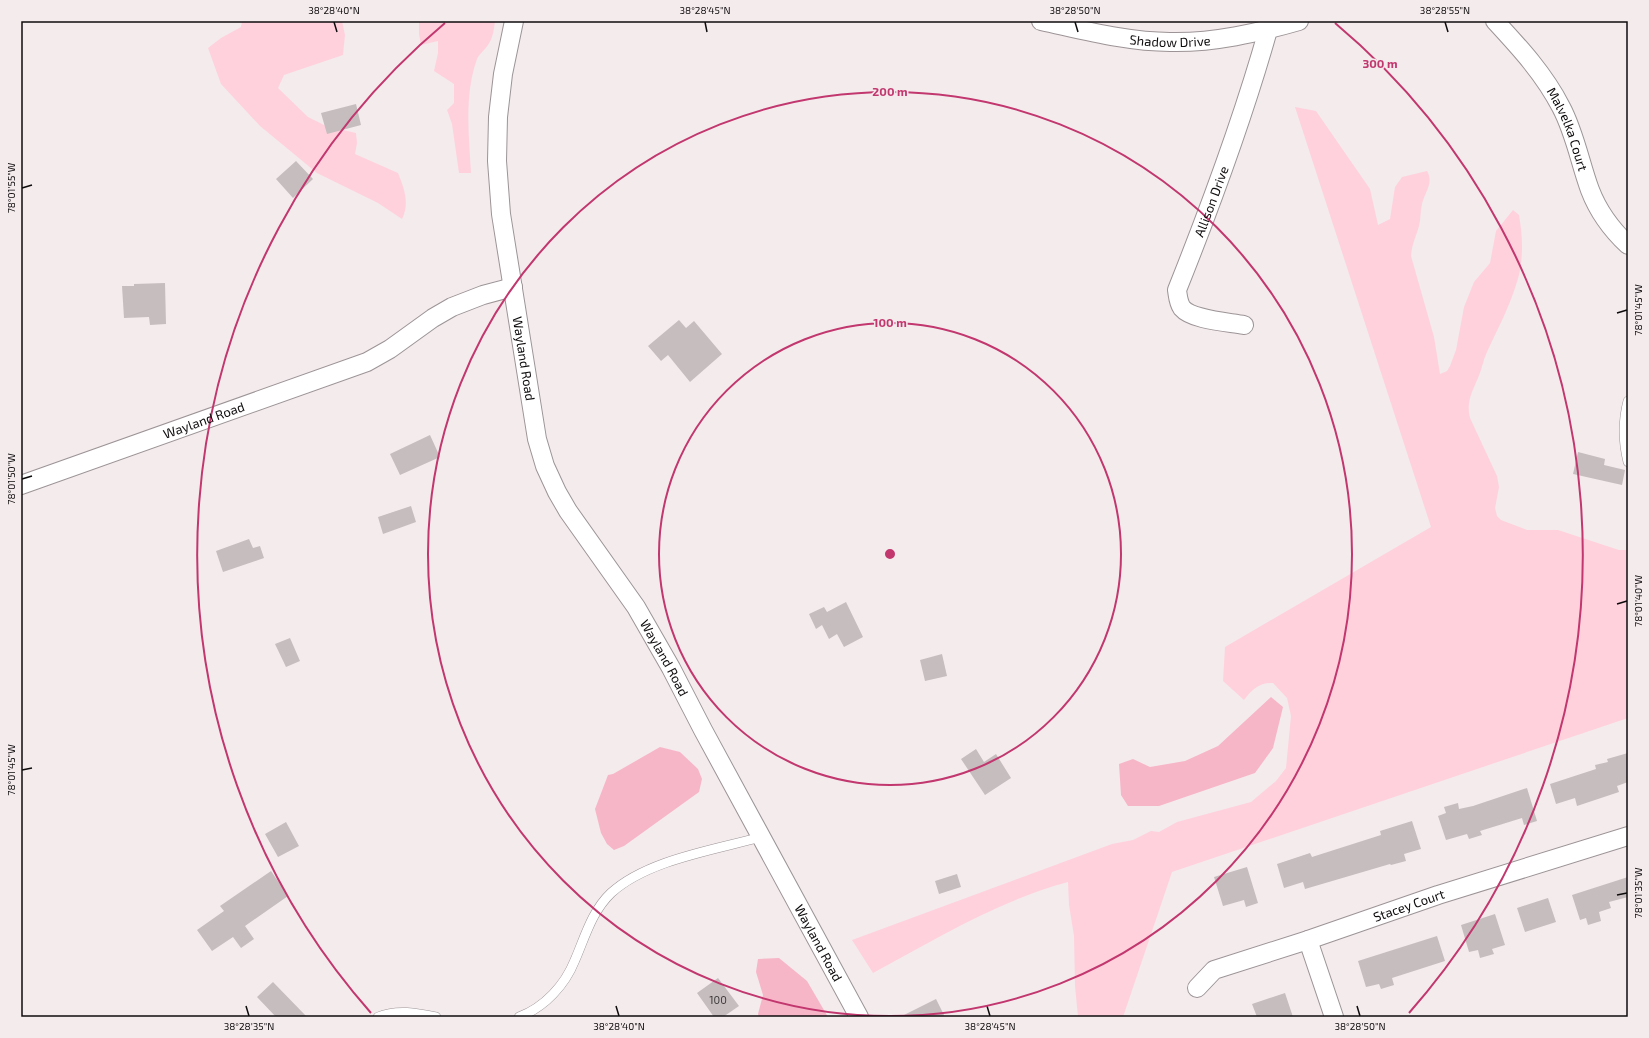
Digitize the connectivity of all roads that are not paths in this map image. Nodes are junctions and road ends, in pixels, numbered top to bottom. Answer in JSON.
{"nodes":[{"id":1,"x":514,"y":21,"type":"edge"},
{"id":2,"x":1041,"y":21,"type":"edge"},
{"id":3,"x":1299,"y":21,"type":"edge"},
{"id":4,"x":1495,"y":21,"type":"edge"},
{"id":5,"x":1268,"y":30,"type":"junction"},
{"id":6,"x":1628,"y":245,"type":"edge"},
{"id":7,"x":513,"y":287,"type":"junction"},
{"id":8,"x":1244,"y":325,"type":"dead end"},
{"id":9,"x":1628,"y":401,"type":"edge"},
{"id":10,"x":1628,"y":462,"type":"edge"},
{"id":11,"x":21,"y":485,"type":"edge"},
{"id":12,"x":1628,"y":836,"type":"edge"},
{"id":13,"x":761,"y":837,"type":"junction"},
{"id":14,"x":1308,"y":940,"type":"junction"},
{"id":15,"x":1197,"y":988,"type":"dead end"},
{"id":16,"x":378,"y":1017,"type":"edge"},
{"id":17,"x":436,"y":1017,"type":"edge"},
{"id":18,"x":519,"y":1017,"type":"edge"},
{"id":19,"x":859,"y":1017,"type":"edge"},
{"id":20,"x":1334,"y":1017,"type":"edge"}],
"edges":[{"from":1,"to":7,"type":"street","name":"Wayland Road"},
{"from":2,"to":5,"type":"street","name":"Shadow Drive"},
{"from":3,"to":5,"type":"street","name":"Shadow Drive"},
{"from":4,"to":6,"type":"street","name":"Malvelka Court"},
{"from":5,"to":8,"type":"street","name":"Allison Drive"},
{"from":7,"to":11,"type":"street","name":"Wayland Road"},
{"from":7,"to":13,"type":"street","name":"Wayland Road"},
{"from":9,"to":10,"type":"lane"},
{"from":12,"to":14,"type":"street","name":"Stacey Court"},
{"from":13,"to":18,"type":"lane"},
{"from":13,"to":19,"type":"street","name":"Wayland Road"},
{"from":14,"to":15,"type":"street","name":"Stacey Court"},
{"from":14,"to":20,"type":"street"},
{"from":16,"to":17,"type":"lane"}]}
